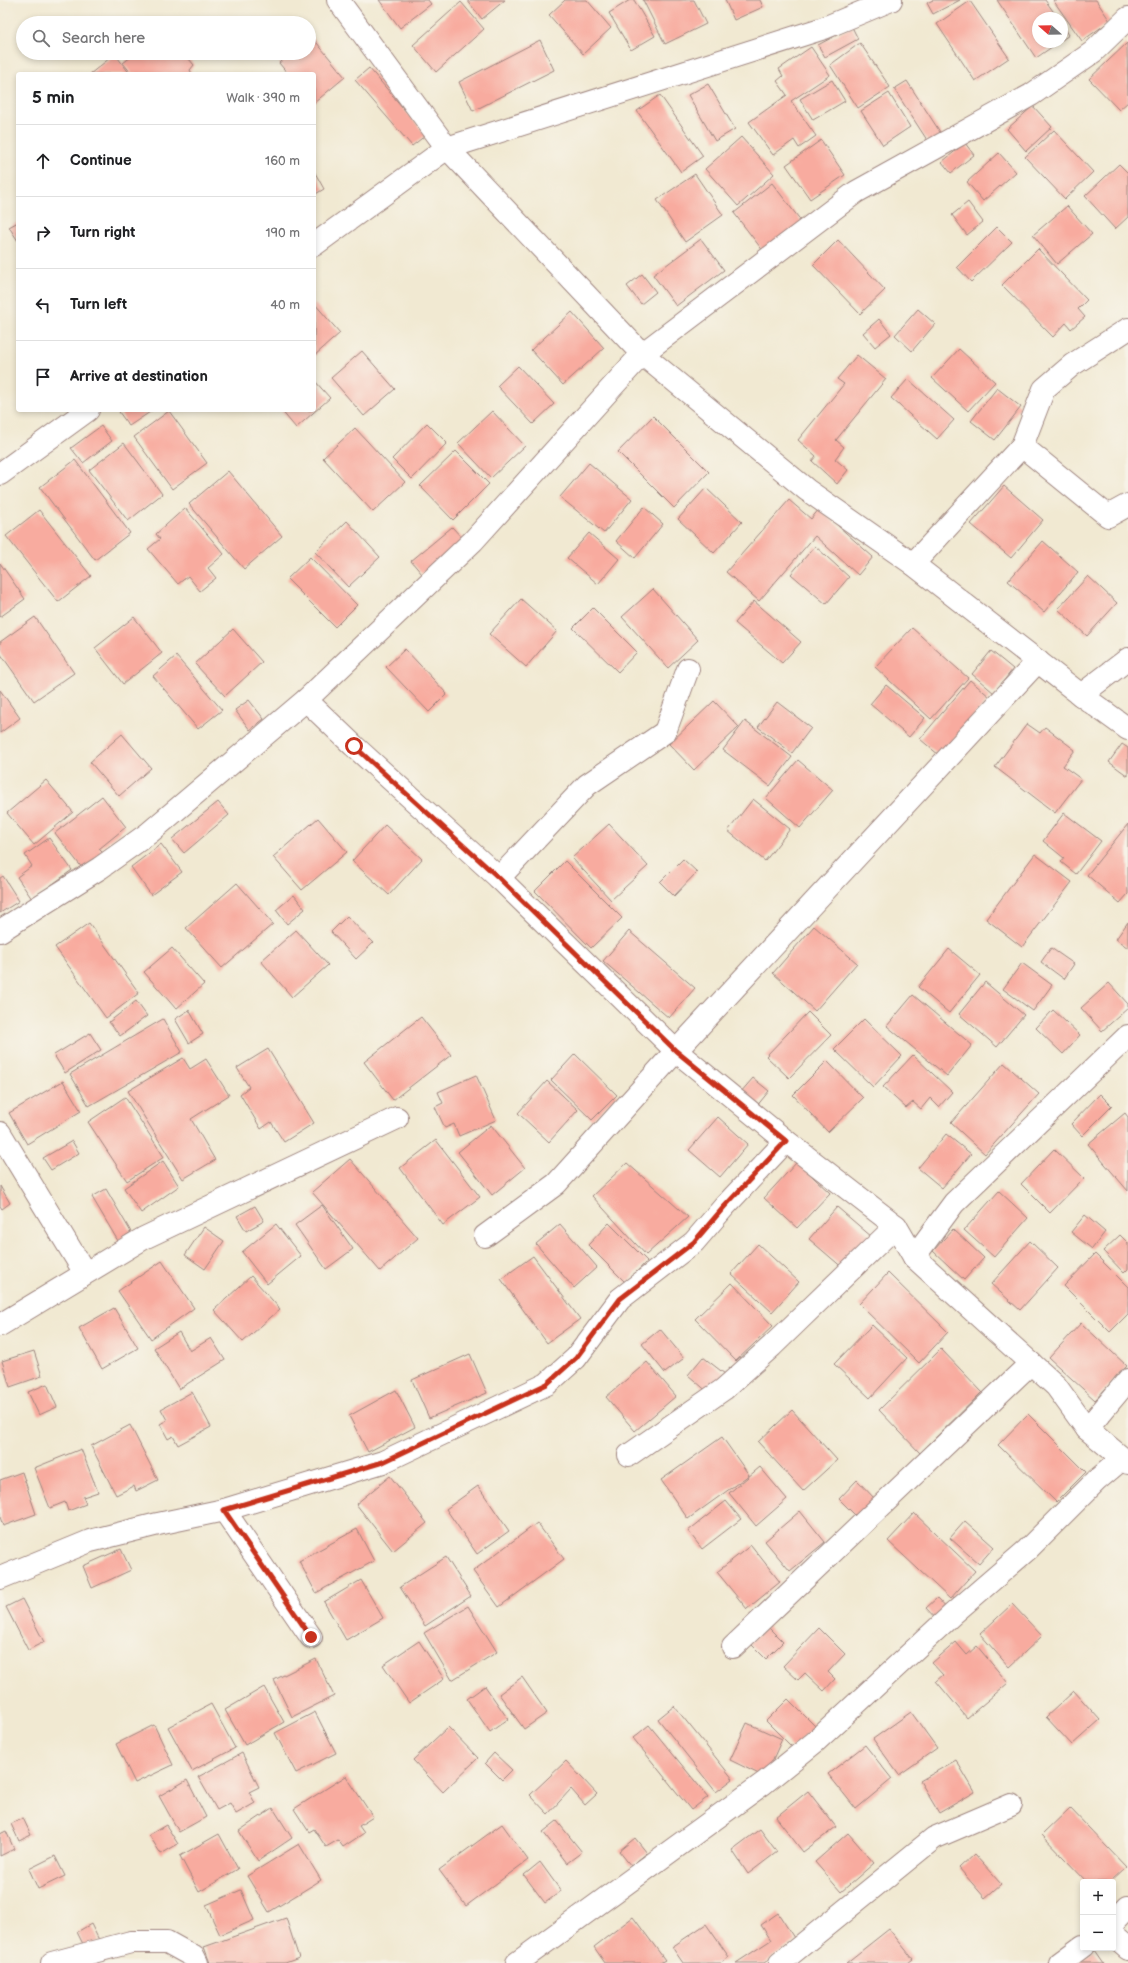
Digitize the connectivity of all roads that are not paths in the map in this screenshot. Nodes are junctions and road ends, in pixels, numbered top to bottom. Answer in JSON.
{"nodes":[{"id":1,"x":338,"y":0,"type":"edge"},
{"id":2,"x":891,"y":0,"type":"edge"},
{"id":3,"x":1128,"y":18,"type":"edge"},
{"id":4,"x":447,"y":148,"type":"junction"},
{"id":5,"x":316,"y":244,"type":"edge"},
{"id":6,"x":1128,"y":329,"type":"edge"},
{"id":7,"x":642,"y":354,"type":"junction"},
{"id":8,"x":85,"y":412,"type":"edge"},
{"id":9,"x":1022,"y":446,"type":"junction"},
{"id":10,"x":0,"y":474,"type":"edge"},
{"id":11,"x":1128,"y":505,"type":"edge"},
{"id":12,"x":913,"y":564,"type":"junction"},
{"id":13,"x":1128,"y":659,"type":"edge"},
{"id":14,"x":1038,"y":661,"type":"junction"},
{"id":15,"x":688,"y":669,"type":"dead end"},
{"id":16,"x":1081,"y":695,"type":"junction"},
{"id":17,"x":306,"y":700,"type":"junction"},
{"id":18,"x":1128,"y":729,"type":"edge"},
{"id":19,"x":499,"y":878,"type":"junction"},
{"id":20,"x":0,"y":931,"type":"edge"},
{"id":21,"x":1128,"y":1036,"type":"edge"},
{"id":22,"x":676,"y":1051,"type":"junction"},
{"id":23,"x":397,"y":1118,"type":"dead end"},
{"id":24,"x":0,"y":1133,"type":"edge"},
{"id":25,"x":786,"y":1141,"type":"junction"},
{"id":26,"x":896,"y":1226,"type":"junction"},
{"id":27,"x":484,"y":1236,"type":"dead end"},
{"id":28,"x":914,"y":1257,"type":"junction"},
{"id":29,"x":85,"y":1273,"type":"junction"},
{"id":30,"x":0,"y":1325,"type":"edge"},
{"id":31,"x":1031,"y":1363,"type":"junction"},
{"id":32,"x":1128,"y":1380,"type":"edge"},
{"id":33,"x":1087,"y":1429,"type":"junction"},
{"id":34,"x":629,"y":1455,"type":"dead end"},
{"id":35,"x":1125,"y":1461,"type":"edge"},
{"id":36,"x":224,"y":1510,"type":"junction"},
{"id":37,"x":0,"y":1578,"type":"edge"},
{"id":38,"x":311,"y":1637,"type":"dead end"},
{"id":39,"x":733,"y":1647,"type":"dead end"},
{"id":40,"x":1011,"y":1805,"type":"dead end"},
{"id":41,"x":1128,"y":1907,"type":"edge"},
{"id":42,"x":1116,"y":1920,"type":"edge"},
{"id":43,"x":1116,"y":1939,"type":"edge"},
{"id":44,"x":1080,"y":1948,"type":"edge"},
{"id":45,"x":1128,"y":1949,"type":"edge"},
{"id":46,"x":52,"y":1963,"type":"edge"},
{"id":47,"x":197,"y":1963,"type":"edge"},
{"id":48,"x":517,"y":1963,"type":"edge"},
{"id":49,"x":780,"y":1963,"type":"edge"},
{"id":50,"x":1060,"y":1963,"type":"edge"}],
"edges":[{"from":1,"to":4,"type":"street"},
{"from":2,"to":4,"type":"street"},
{"from":3,"to":7,"type":"street"},
{"from":4,"to":5,"type":"street"},
{"from":4,"to":7,"type":"street"},
{"from":6,"to":9,"type":"street"},
{"from":7,"to":12,"type":"street"},
{"from":7,"to":17,"type":"street"},
{"from":8,"to":10,"type":"street"},
{"from":9,"to":11,"type":"street"},
{"from":9,"to":12,"type":"street"},
{"from":12,"to":14,"type":"street"},
{"from":13,"to":16,"type":"street"},
{"from":14,"to":16,"type":"street"},
{"from":14,"to":22,"type":"street"},
{"from":15,"to":19,"type":"street"},
{"from":16,"to":18,"type":"street"},
{"from":17,"to":19,"type":"street"},
{"from":17,"to":20,"type":"street"},
{"from":19,"to":22,"type":"street"},
{"from":21,"to":28,"type":"street"},
{"from":22,"to":25,"type":"street"},
{"from":22,"to":27,"type":"street"},
{"from":23,"to":29,"type":"street"},
{"from":24,"to":29,"type":"street"},
{"from":25,"to":26,"type":"street"},
{"from":25,"to":36,"type":"street"},
{"from":26,"to":28,"type":"street"},
{"from":26,"to":34,"type":"street"},
{"from":28,"to":31,"type":"street"},
{"from":29,"to":30,"type":"street"},
{"from":31,"to":33,"type":"street"},
{"from":31,"to":39,"type":"street"},
{"from":32,"to":33,"type":"street"},
{"from":33,"to":35,"type":"street"},
{"from":35,"to":48,"type":"street"},
{"from":36,"to":37,"type":"street"},
{"from":36,"to":38,"type":"street"},
{"from":40,"to":49,"type":"street"},
{"from":41,"to":42,"type":"street"},
{"from":43,"to":45,"type":"street"},
{"from":44,"to":50,"type":"street"},
{"from":46,"to":47,"type":"street"}]}
